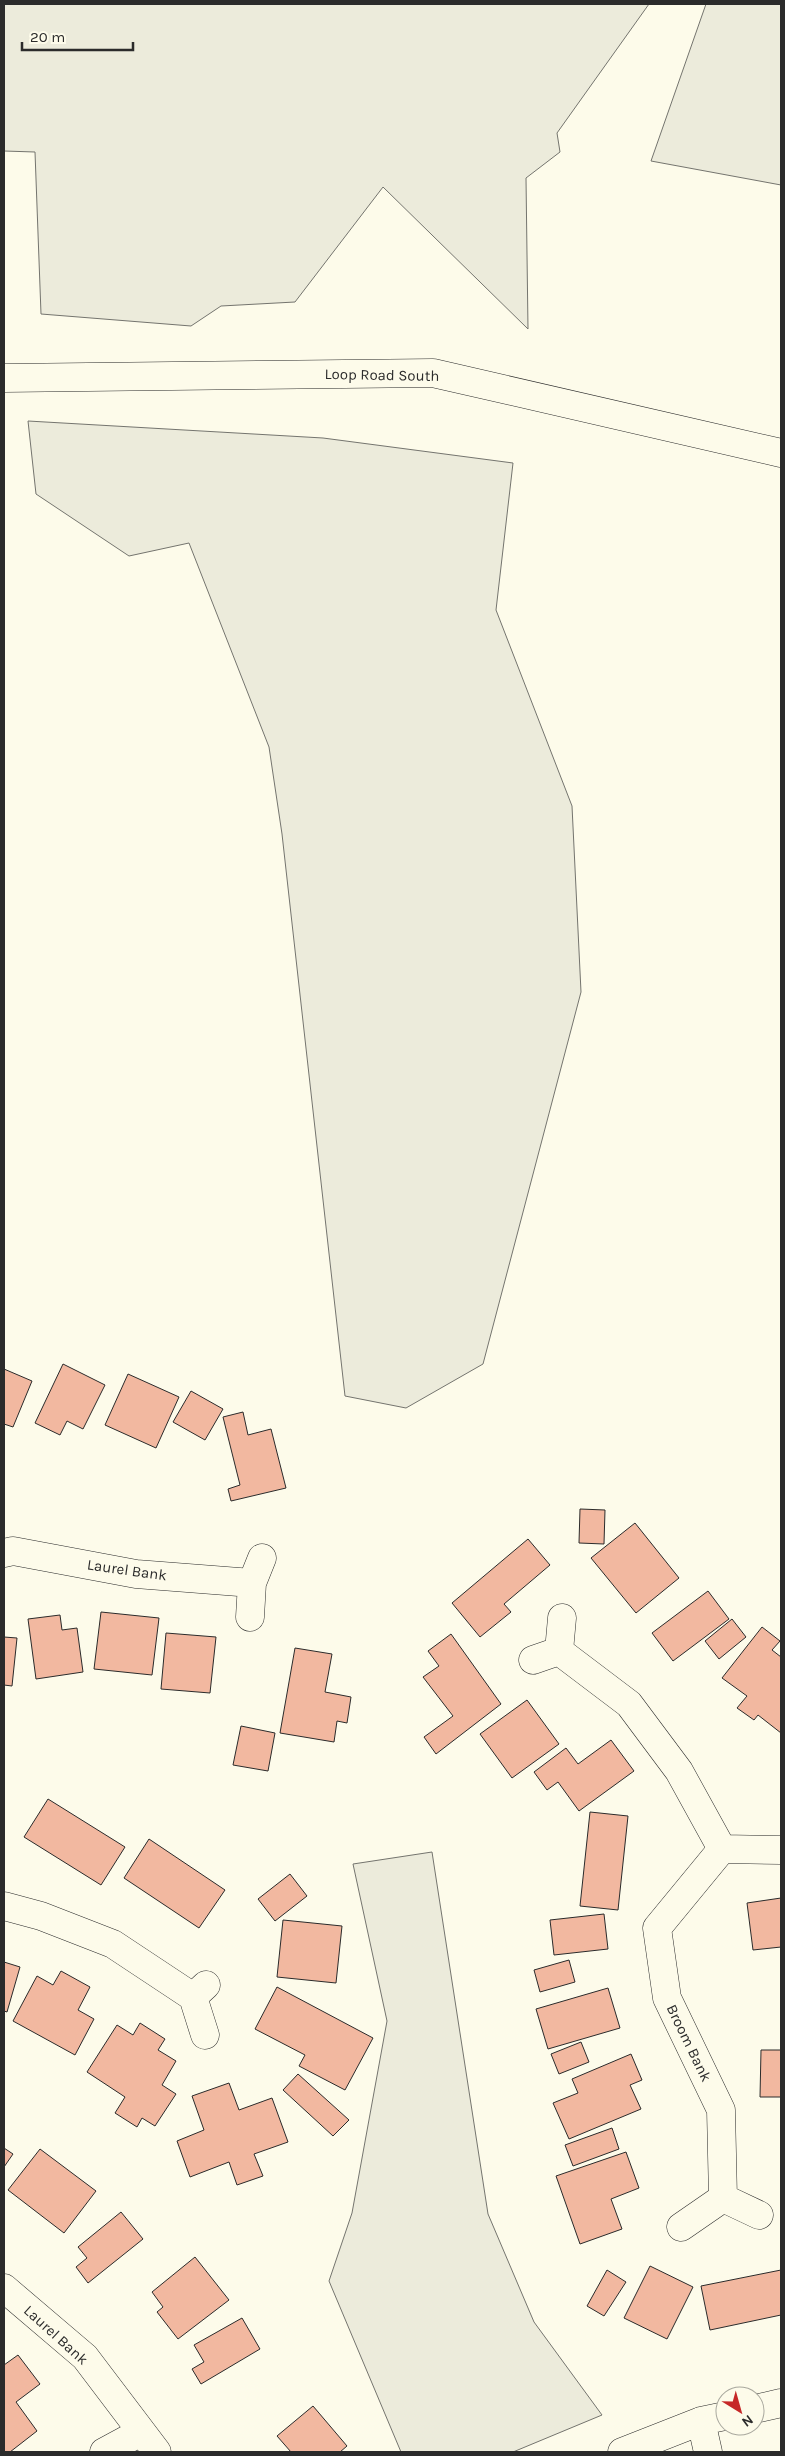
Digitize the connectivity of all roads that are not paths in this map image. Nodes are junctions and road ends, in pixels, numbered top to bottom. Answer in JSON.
{"nodes":[{"id":1,"x":4,"y":378,"type":"edge"},
{"id":2,"x":781,"y":453,"type":"edge"},
{"id":3,"x":4,"y":1553,"type":"edge"},
{"id":4,"x":262,"y":1558,"type":"dead end"},
{"id":5,"x":252,"y":1583,"type":"junction"},
{"id":6,"x":250,"y":1617,"type":"dead end"},
{"id":7,"x":562,"y":1618,"type":"dead end"},
{"id":8,"x":559,"y":1651,"type":"junction"},
{"id":9,"x":533,"y":1660,"type":"dead end"},
{"id":10,"x":722,"y":1849,"type":"junction"},
{"id":11,"x":781,"y":1850,"type":"edge"},
{"id":12,"x":4,"y":1906,"type":"edge"},
{"id":13,"x":205,"y":2035,"type":"dead end"},
{"id":14,"x":723,"y":2198,"type":"junction"},
{"id":15,"x":759,"y":2215,"type":"dead end"},
{"id":16,"x":681,"y":2227,"type":"dead end"},
{"id":17,"x":4,"y":2288,"type":"edge"},
{"id":18,"x":781,"y":2404,"type":"edge"},
{"id":19,"x":765,"y":2407,"type":"edge"},
{"id":20,"x":713,"y":2418,"type":"edge"},
{"id":21,"x":149,"y":2442,"type":"edge"},
{"id":22,"x":104,"y":2452,"type":"edge"},
{"id":23,"x":622,"y":2452,"type":"edge"},
{"id":24,"x":708,"y":2452,"type":"edge"}],
"edges":[{"from":1,"to":2,"type":"main road","name":"Loop Road South"},
{"from":3,"to":5,"type":"main road","name":"Laurel Bank"},
{"from":4,"to":5,"type":"main road"},
{"from":5,"to":6,"type":"main road"},
{"from":7,"to":8,"type":"main road"},
{"from":8,"to":9,"type":"main road"},
{"from":8,"to":10,"type":"main road"},
{"from":10,"to":11,"type":"main road"},
{"from":10,"to":14,"type":"main road","name":"Broom Bank"},
{"from":12,"to":13,"type":"main road"},
{"from":14,"to":15,"type":"main road"},
{"from":14,"to":16,"type":"main road"},
{"from":17,"to":21,"type":"main road","name":"Laurel Bank"},
{"from":18,"to":19,"type":"main road"},
{"from":20,"to":23,"type":"main road"},
{"from":20,"to":24,"type":"main road"},
{"from":21,"to":22,"type":"main road","name":"Laurel Bank"}]}
